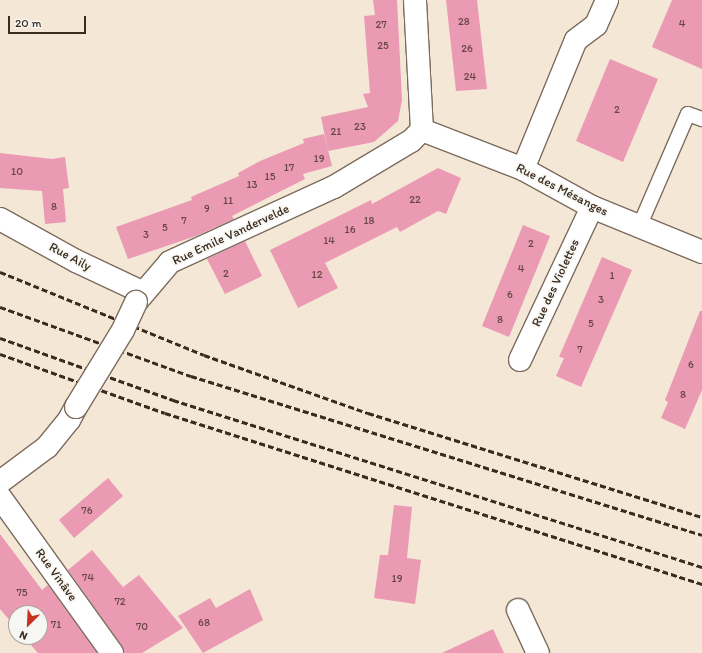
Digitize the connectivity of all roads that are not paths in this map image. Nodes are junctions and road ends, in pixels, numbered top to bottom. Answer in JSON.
{"nodes":[{"id":1,"x":415,"y":0,"type":"edge"},
{"id":2,"x":607,"y":0,"type":"edge"},
{"id":3,"x":702,"y":119,"type":"edge"},
{"id":4,"x":422,"y":130,"type":"junction"},
{"id":5,"x":523,"y":169,"type":"junction"},
{"id":6,"x":592,"y":207,"type":"junction"},
{"id":7,"x":0,"y":219,"type":"edge"},
{"id":8,"x":639,"y":227,"type":"junction"},
{"id":9,"x":702,"y":252,"type":"edge"},
{"id":10,"x":139,"y":297,"type":"junction"},
{"id":11,"x":520,"y":360,"type":"dead end"},
{"id":12,"x":0,"y":482,"type":"edge"},
{"id":13,"x":0,"y":497,"type":"edge"},
{"id":14,"x":518,"y":610,"type":"dead end"},
{"id":15,"x":112,"y":653,"type":"edge"},
{"id":16,"x":538,"y":653,"type":"edge"}],
"edges":[{"from":1,"to":4,"type":"street"},
{"from":2,"to":5,"type":"street"},
{"from":3,"to":8,"type":"lane"},
{"from":4,"to":5,"type":"street","name":"Rue des Mésanges"},
{"from":4,"to":10,"type":"street","name":"Rue Emile Vandervelde"},
{"from":5,"to":6,"type":"street","name":"Rue des Mésanges"},
{"from":6,"to":8,"type":"street","name":"Rue des Mésanges"},
{"from":6,"to":11,"type":"street","name":"Rue des Violettes"},
{"from":7,"to":10,"type":"street","name":"Rue Aily"},
{"from":8,"to":9,"type":"street","name":"Rue des Mésanges"},
{"from":10,"to":12,"type":"street","name":"Rue Emile Vandervelde","bridge":true},
{"from":13,"to":15,"type":"street","name":"Rue Vinâve"},
{"from":14,"to":16,"type":"street"}]}
